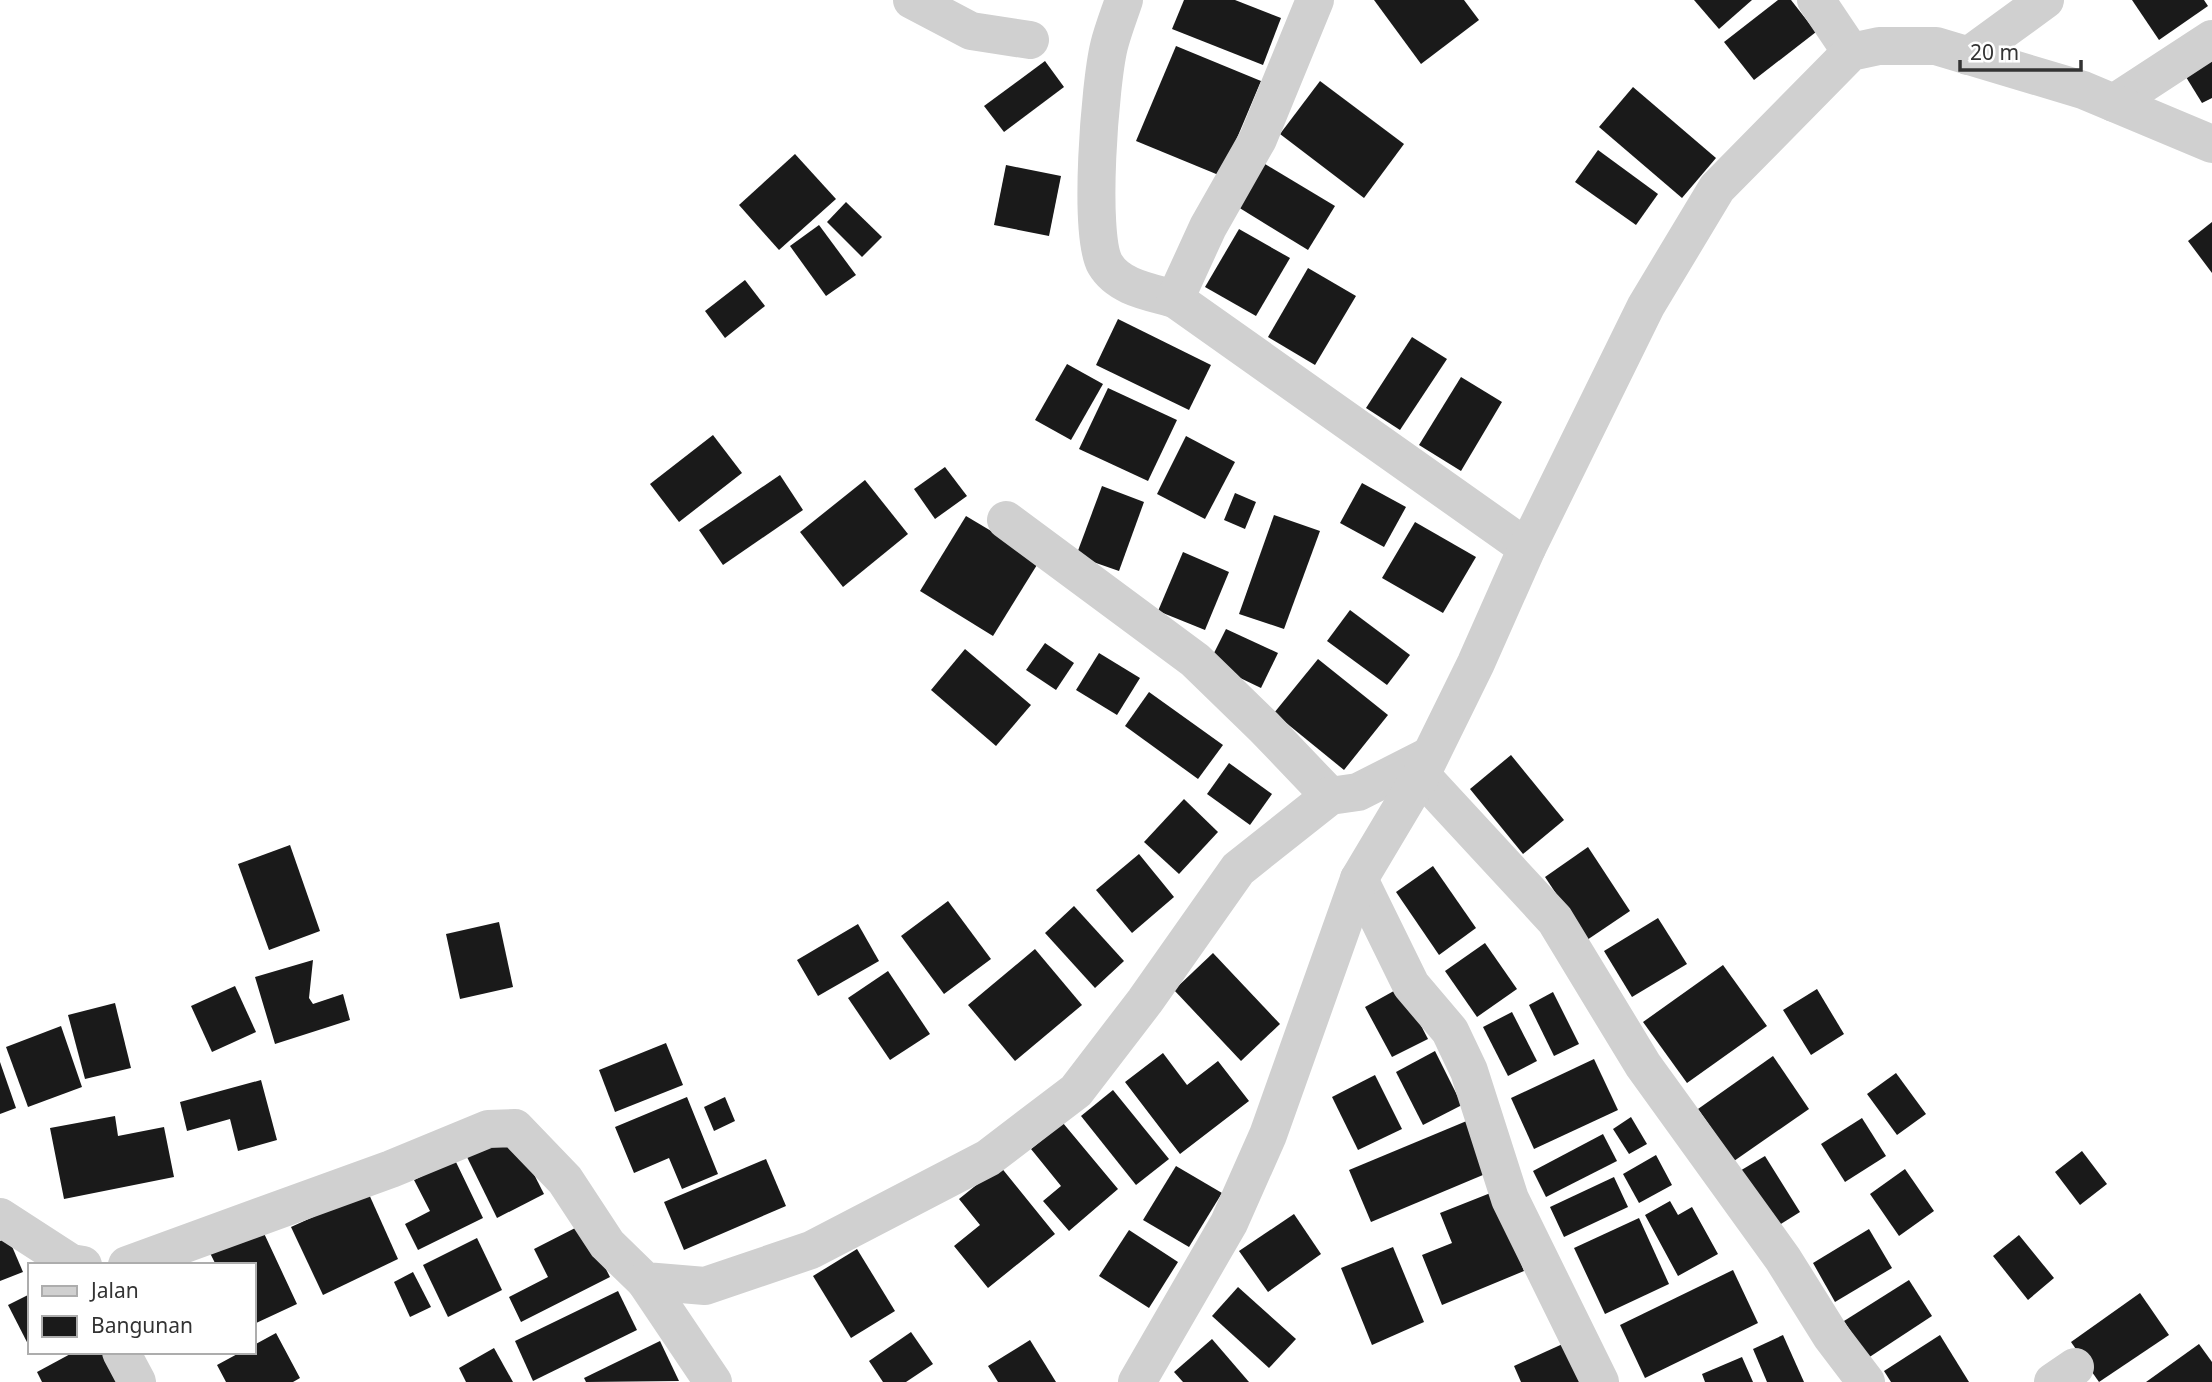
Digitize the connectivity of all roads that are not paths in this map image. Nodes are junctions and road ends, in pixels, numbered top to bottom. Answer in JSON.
{"nodes":[{"id":1,"x":912,"y":0,"type":"edge"},
{"id":2,"x":1124,"y":0,"type":"edge"},
{"id":3,"x":1315,"y":0,"type":"edge"},
{"id":4,"x":1816,"y":0,"type":"edge"},
{"id":5,"x":2045,"y":0,"type":"edge"},
{"id":6,"x":2212,"y":39,"type":"edge"},
{"id":7,"x":1030,"y":40,"type":"dead end"},
{"id":8,"x":1851,"y":52,"type":"junction"},
{"id":9,"x":1968,"y":56,"type":"junction"},
{"id":10,"x":2114,"y":103,"type":"junction"},
{"id":11,"x":2212,"y":144,"type":"edge"},
{"id":12,"x":1175,"y":299,"type":"junction"},
{"id":13,"x":1006,"y":520,"type":"dead end"},
{"id":14,"x":1527,"y":548,"type":"junction"},
{"id":15,"x":1424,"y":766,"type":"junction"},
{"id":16,"x":1330,"y":796,"type":"junction"},
{"id":17,"x":1359,"y":878,"type":"junction"},
{"id":18,"x":0,"y":1217,"type":"edge"},
{"id":19,"x":74,"y":1263,"type":"edge"},
{"id":20,"x":132,"y":1263,"type":"edge"},
{"id":21,"x":645,"y":1281,"type":"junction"},
{"id":22,"x":122,"y":1354,"type":"edge"},
{"id":23,"x":137,"y":1382,"type":"edge"},
{"id":24,"x":713,"y":1382,"type":"edge"},
{"id":25,"x":1137,"y":1382,"type":"edge"},
{"id":26,"x":1600,"y":1382,"type":"edge"},
{"id":27,"x":1866,"y":1382,"type":"edge"}],
"edges":[{"from":1,"to":7,"type":"street"},
{"from":2,"to":12,"type":"street"},
{"from":3,"to":12,"type":"street"},
{"from":4,"to":8,"type":"street"},
{"from":5,"to":9,"type":"street"},
{"from":6,"to":10,"type":"street"},
{"from":8,"to":9,"type":"street"},
{"from":8,"to":14,"type":"street"},
{"from":9,"to":10,"type":"street"},
{"from":10,"to":11,"type":"street"},
{"from":12,"to":14,"type":"street"},
{"from":13,"to":16,"type":"street"},
{"from":14,"to":15,"type":"street"},
{"from":15,"to":16,"type":"street"},
{"from":15,"to":17,"type":"street"},
{"from":15,"to":27,"type":"street"},
{"from":16,"to":21,"type":"street"},
{"from":17,"to":25,"type":"street"},
{"from":17,"to":26,"type":"street"},
{"from":18,"to":19,"type":"street"},
{"from":20,"to":21,"type":"street"},
{"from":21,"to":24,"type":"street"},
{"from":22,"to":23,"type":"street"}]}
